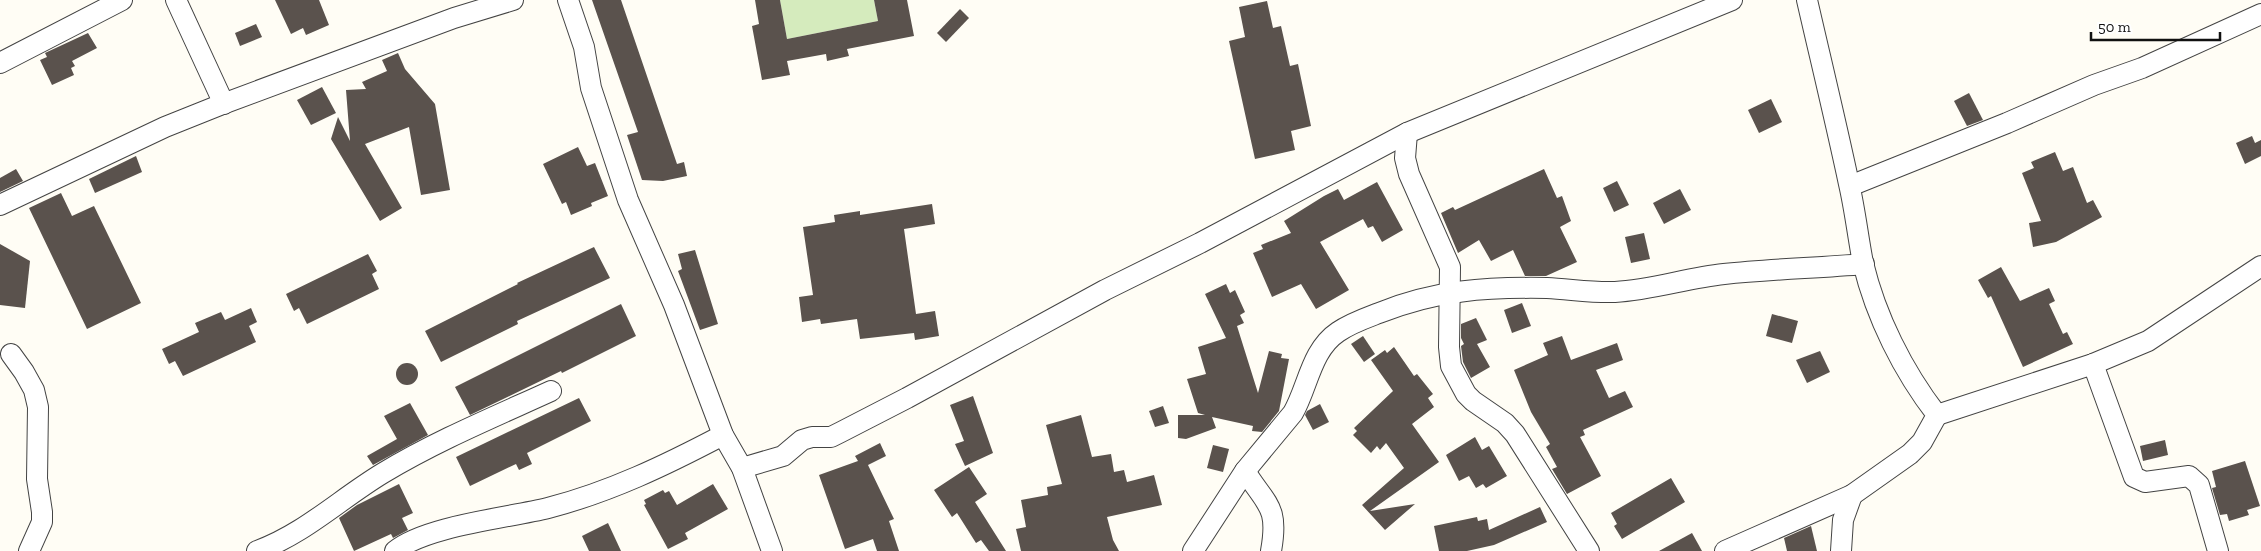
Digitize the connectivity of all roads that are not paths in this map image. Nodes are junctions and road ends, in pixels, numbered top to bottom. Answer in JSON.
{"nodes":[{"id":1,"x":122,"y":0,"type":"edge"},
{"id":2,"x":176,"y":0,"type":"edge"},
{"id":3,"x":513,"y":0,"type":"edge"},
{"id":4,"x":568,"y":0,"type":"edge"},
{"id":5,"x":1732,"y":0,"type":"edge"},
{"id":6,"x":1807,"y":0,"type":"edge"},
{"id":7,"x":2261,"y":14,"type":"edge"},
{"id":8,"x":0,"y":63,"type":"edge"},
{"id":9,"x":224,"y":104,"type":"junction"},
{"id":10,"x":1407,"y":133,"type":"junction"},
{"id":11,"x":1850,"y":186,"type":"junction"},
{"id":12,"x":0,"y":205,"type":"edge"},
{"id":13,"x":1864,"y":264,"type":"junction"},
{"id":14,"x":2261,"y":266,"type":"edge"},
{"id":15,"x":1448,"y":292,"type":"junction"},
{"id":16,"x":11,"y":354,"type":"dead end"},
{"id":17,"x":2093,"y":364,"type":"junction"},
{"id":18,"x":551,"y":391,"type":"dead end"},
{"id":19,"x":1937,"y":415,"type":"junction"},
{"id":20,"x":723,"y":436,"type":"junction"},
{"id":21,"x":742,"y":468,"type":"junction"},
{"id":22,"x":1245,"y":471,"type":"junction"},
{"id":23,"x":1852,"y":495,"type":"junction"},
{"id":24,"x":29,"y":551,"type":"edge"},
{"id":25,"x":256,"y":551,"type":"edge"},
{"id":26,"x":395,"y":551,"type":"edge"},
{"id":27,"x":772,"y":551,"type":"edge"},
{"id":28,"x":1193,"y":551,"type":"edge"},
{"id":29,"x":1272,"y":551,"type":"edge"},
{"id":30,"x":1589,"y":551,"type":"edge"},
{"id":31,"x":1725,"y":551,"type":"edge"},
{"id":32,"x":1841,"y":551,"type":"edge"},
{"id":33,"x":2218,"y":551,"type":"edge"}],
"edges":[{"from":1,"to":8,"type":"street"},
{"from":2,"to":9,"type":"street"},
{"from":3,"to":9,"type":"street"},
{"from":4,"to":20,"type":"street"},
{"from":5,"to":10,"type":"street"},
{"from":6,"to":11,"type":"street"},
{"from":7,"to":11,"type":"street"},
{"from":9,"to":12,"type":"street"},
{"from":10,"to":15,"type":"street"},
{"from":10,"to":21,"type":"street"},
{"from":11,"to":13,"type":"street"},
{"from":13,"to":15,"type":"street"},
{"from":13,"to":19,"type":"street"},
{"from":14,"to":17,"type":"street"},
{"from":15,"to":22,"type":"street"},
{"from":15,"to":30,"type":"street"},
{"from":16,"to":24,"type":"street"},
{"from":17,"to":19,"type":"street"},
{"from":17,"to":33,"type":"street"},
{"from":18,"to":25,"type":"street"},
{"from":19,"to":23,"type":"street"},
{"from":20,"to":21,"type":"street"},
{"from":20,"to":26,"type":"street"},
{"from":21,"to":27,"type":"street"},
{"from":22,"to":28,"type":"street"},
{"from":22,"to":29,"type":"street"},
{"from":23,"to":31,"type":"street"},
{"from":23,"to":32,"type":"street"}]}
